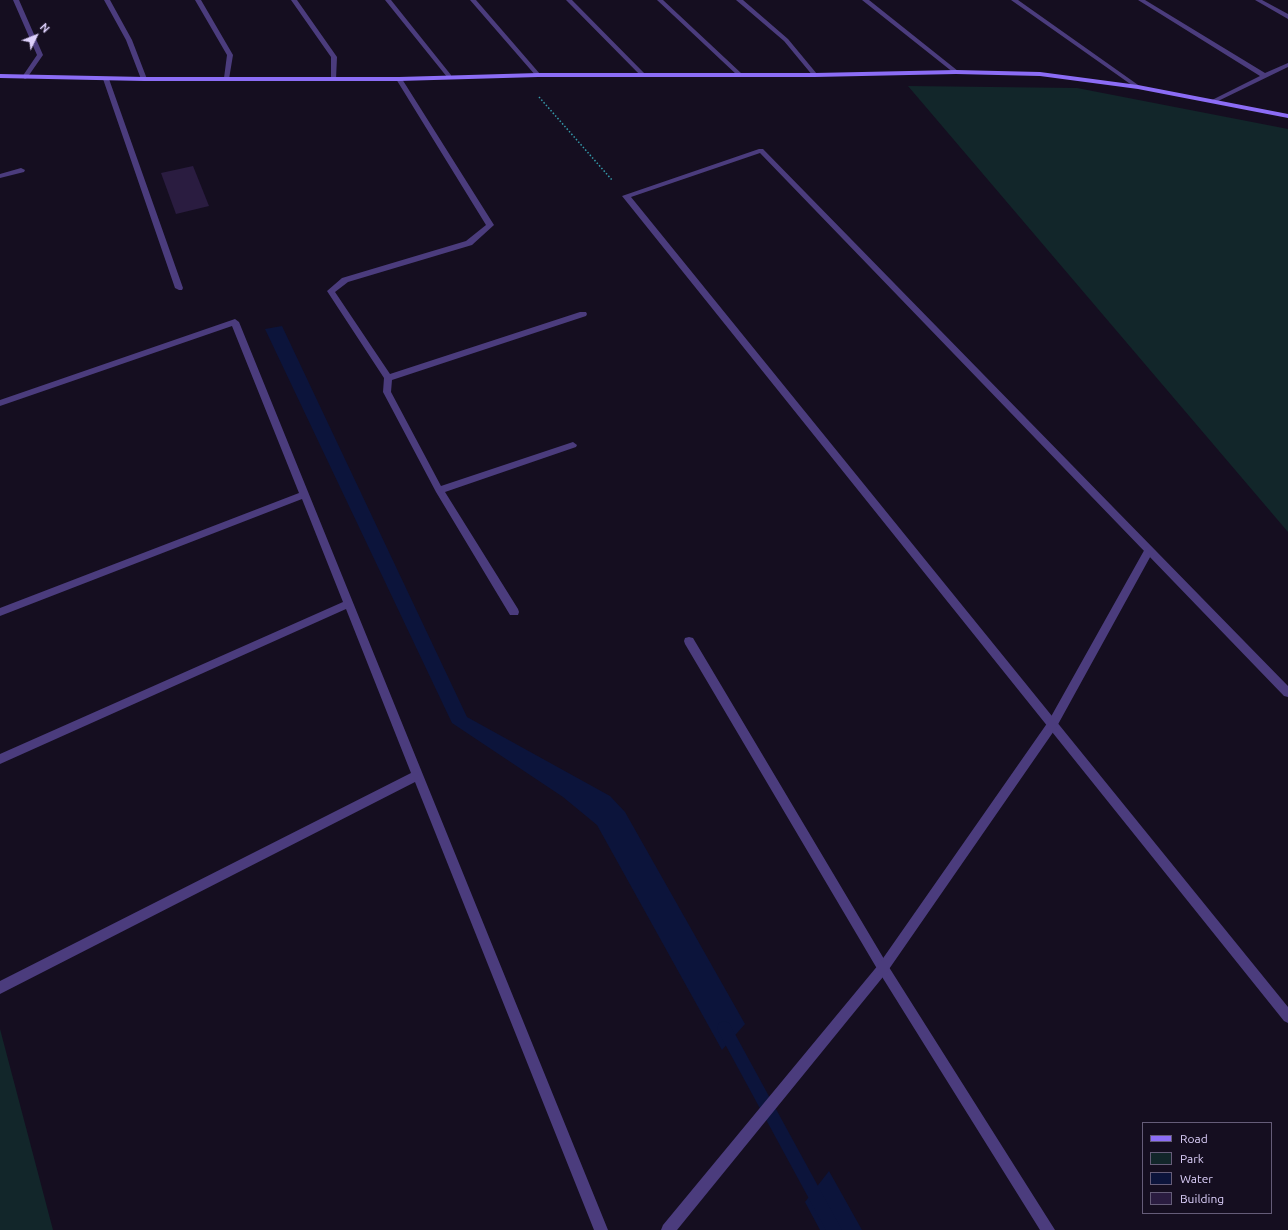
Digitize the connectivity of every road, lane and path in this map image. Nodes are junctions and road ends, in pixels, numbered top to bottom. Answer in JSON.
{"nodes":[{"id":1,"x":16,"y":0,"type":"edge"},
{"id":2,"x":107,"y":0,"type":"edge"},
{"id":3,"x":198,"y":0,"type":"edge"},
{"id":4,"x":294,"y":0,"type":"edge"},
{"id":5,"x":388,"y":0,"type":"edge"},
{"id":6,"x":473,"y":0,"type":"edge"},
{"id":7,"x":569,"y":0,"type":"edge"},
{"id":8,"x":660,"y":0,"type":"edge"},
{"id":9,"x":739,"y":0,"type":"edge"},
{"id":10,"x":865,"y":0,"type":"edge"},
{"id":11,"x":1014,"y":0,"type":"edge"},
{"id":12,"x":1142,"y":0,"type":"edge"},
{"id":13,"x":1258,"y":0,"type":"edge"},
{"id":14,"x":1288,"y":17,"type":"edge"},
{"id":15,"x":1288,"y":65,"type":"edge"},
{"id":16,"x":956,"y":72,"type":"junction"},
{"id":17,"x":739,"y":74,"type":"junction"},
{"id":18,"x":519,"y":75,"type":"junction"},
{"id":19,"x":538,"y":75,"type":"junction"},
{"id":20,"x":815,"y":75,"type":"junction"},
{"id":21,"x":0,"y":76,"type":"edge"},
{"id":22,"x":449,"y":76,"type":"junction"},
{"id":23,"x":644,"y":76,"type":"junction"},
{"id":24,"x":1265,"y":76,"type":"junction"},
{"id":25,"x":25,"y":77,"type":"junction"},
{"id":26,"x":227,"y":78,"type":"junction"},
{"id":27,"x":334,"y":78,"type":"junction"},
{"id":28,"x":399,"y":78,"type":"junction"},
{"id":29,"x":106,"y":79,"type":"junction"},
{"id":30,"x":144,"y":79,"type":"junction"},
{"id":31,"x":1138,"y":87,"type":"junction"},
{"id":32,"x":1212,"y":102,"type":"junction"},
{"id":33,"x":1288,"y":116,"type":"edge"},
{"id":34,"x":21,"y":170,"type":"dead end"},
{"id":35,"x":0,"y":176,"type":"edge"},
{"id":36,"x":626,"y":196,"type":"junction"},
{"id":37,"x":180,"y":288,"type":"dead end"},
{"id":38,"x":583,"y":314,"type":"dead end"},
{"id":39,"x":388,"y":378,"type":"junction"},
{"id":40,"x":0,"y":403,"type":"edge"},
{"id":41,"x":572,"y":445,"type":"dead end"},
{"id":42,"x":440,"y":490,"type":"junction"},
{"id":43,"x":305,"y":494,"type":"junction"},
{"id":44,"x":1149,"y":550,"type":"junction"},
{"id":45,"x":348,"y":604,"type":"junction"},
{"id":46,"x":0,"y":612,"type":"edge"},
{"id":47,"x":514,"y":612,"type":"dead end"},
{"id":48,"x":689,"y":641,"type":"dead end"},
{"id":49,"x":1288,"y":693,"type":"edge"},
{"id":50,"x":1052,"y":725,"type":"junction"},
{"id":51,"x":0,"y":759,"type":"edge"},
{"id":52,"x":417,"y":775,"type":"junction"},
{"id":53,"x":883,"y":968,"type":"junction"},
{"id":54,"x":0,"y":988,"type":"edge"},
{"id":55,"x":1288,"y":1017,"type":"edge"},
{"id":56,"x":601,"y":1230,"type":"edge"},
{"id":57,"x":668,"y":1230,"type":"edge"},
{"id":58,"x":1048,"y":1230,"type":"edge"}],
"edges":[{"from":1,"to":25,"type":"street"},
{"from":2,"to":30,"type":"street"},
{"from":3,"to":26,"type":"street"},
{"from":4,"to":27,"type":"street"},
{"from":5,"to":22,"type":"street"},
{"from":6,"to":19,"type":"street"},
{"from":7,"to":23,"type":"street"},
{"from":8,"to":17,"type":"street"},
{"from":9,"to":20,"type":"street"},
{"from":10,"to":16,"type":"street"},
{"from":11,"to":31,"type":"street"},
{"from":12,"to":24,"type":"street"},
{"from":13,"to":14,"type":"street"},
{"from":15,"to":24,"type":"street"},
{"from":16,"to":20,"type":"main road"},
{"from":16,"to":31,"type":"main road"},
{"from":17,"to":20,"type":"main road"},
{"from":17,"to":23,"type":"main road"},
{"from":18,"to":19,"type":"main road"},
{"from":18,"to":22,"type":"main road"},
{"from":18,"to":36,"type":"path"},
{"from":19,"to":23,"type":"main road"},
{"from":21,"to":25,"type":"main road"},
{"from":22,"to":28,"type":"main road"},
{"from":24,"to":32,"type":"street"},
{"from":25,"to":29,"type":"main road"},
{"from":26,"to":27,"type":"main road"},
{"from":26,"to":30,"type":"main road"},
{"from":27,"to":28,"type":"main road"},
{"from":28,"to":39,"type":"street"},
{"from":29,"to":30,"type":"main road"},
{"from":29,"to":37,"type":"street"},
{"from":31,"to":32,"type":"main road"},
{"from":32,"to":33,"type":"main road"},
{"from":34,"to":35,"type":"street"},
{"from":36,"to":44,"type":"street"},
{"from":36,"to":50,"type":"street"},
{"from":38,"to":39,"type":"street"},
{"from":39,"to":42,"type":"street"},
{"from":40,"to":43,"type":"street"},
{"from":41,"to":42,"type":"street"},
{"from":42,"to":47,"type":"street"},
{"from":43,"to":45,"type":"street"},
{"from":43,"to":46,"type":"street"},
{"from":44,"to":49,"type":"street"},
{"from":44,"to":50,"type":"street"},
{"from":45,"to":51,"type":"street"},
{"from":45,"to":52,"type":"street"},
{"from":48,"to":53,"type":"street"},
{"from":50,"to":53,"type":"street"},
{"from":50,"to":55,"type":"street"},
{"from":52,"to":54,"type":"street"},
{"from":52,"to":56,"type":"street"},
{"from":53,"to":57,"type":"street"},
{"from":53,"to":58,"type":"street"}]}
